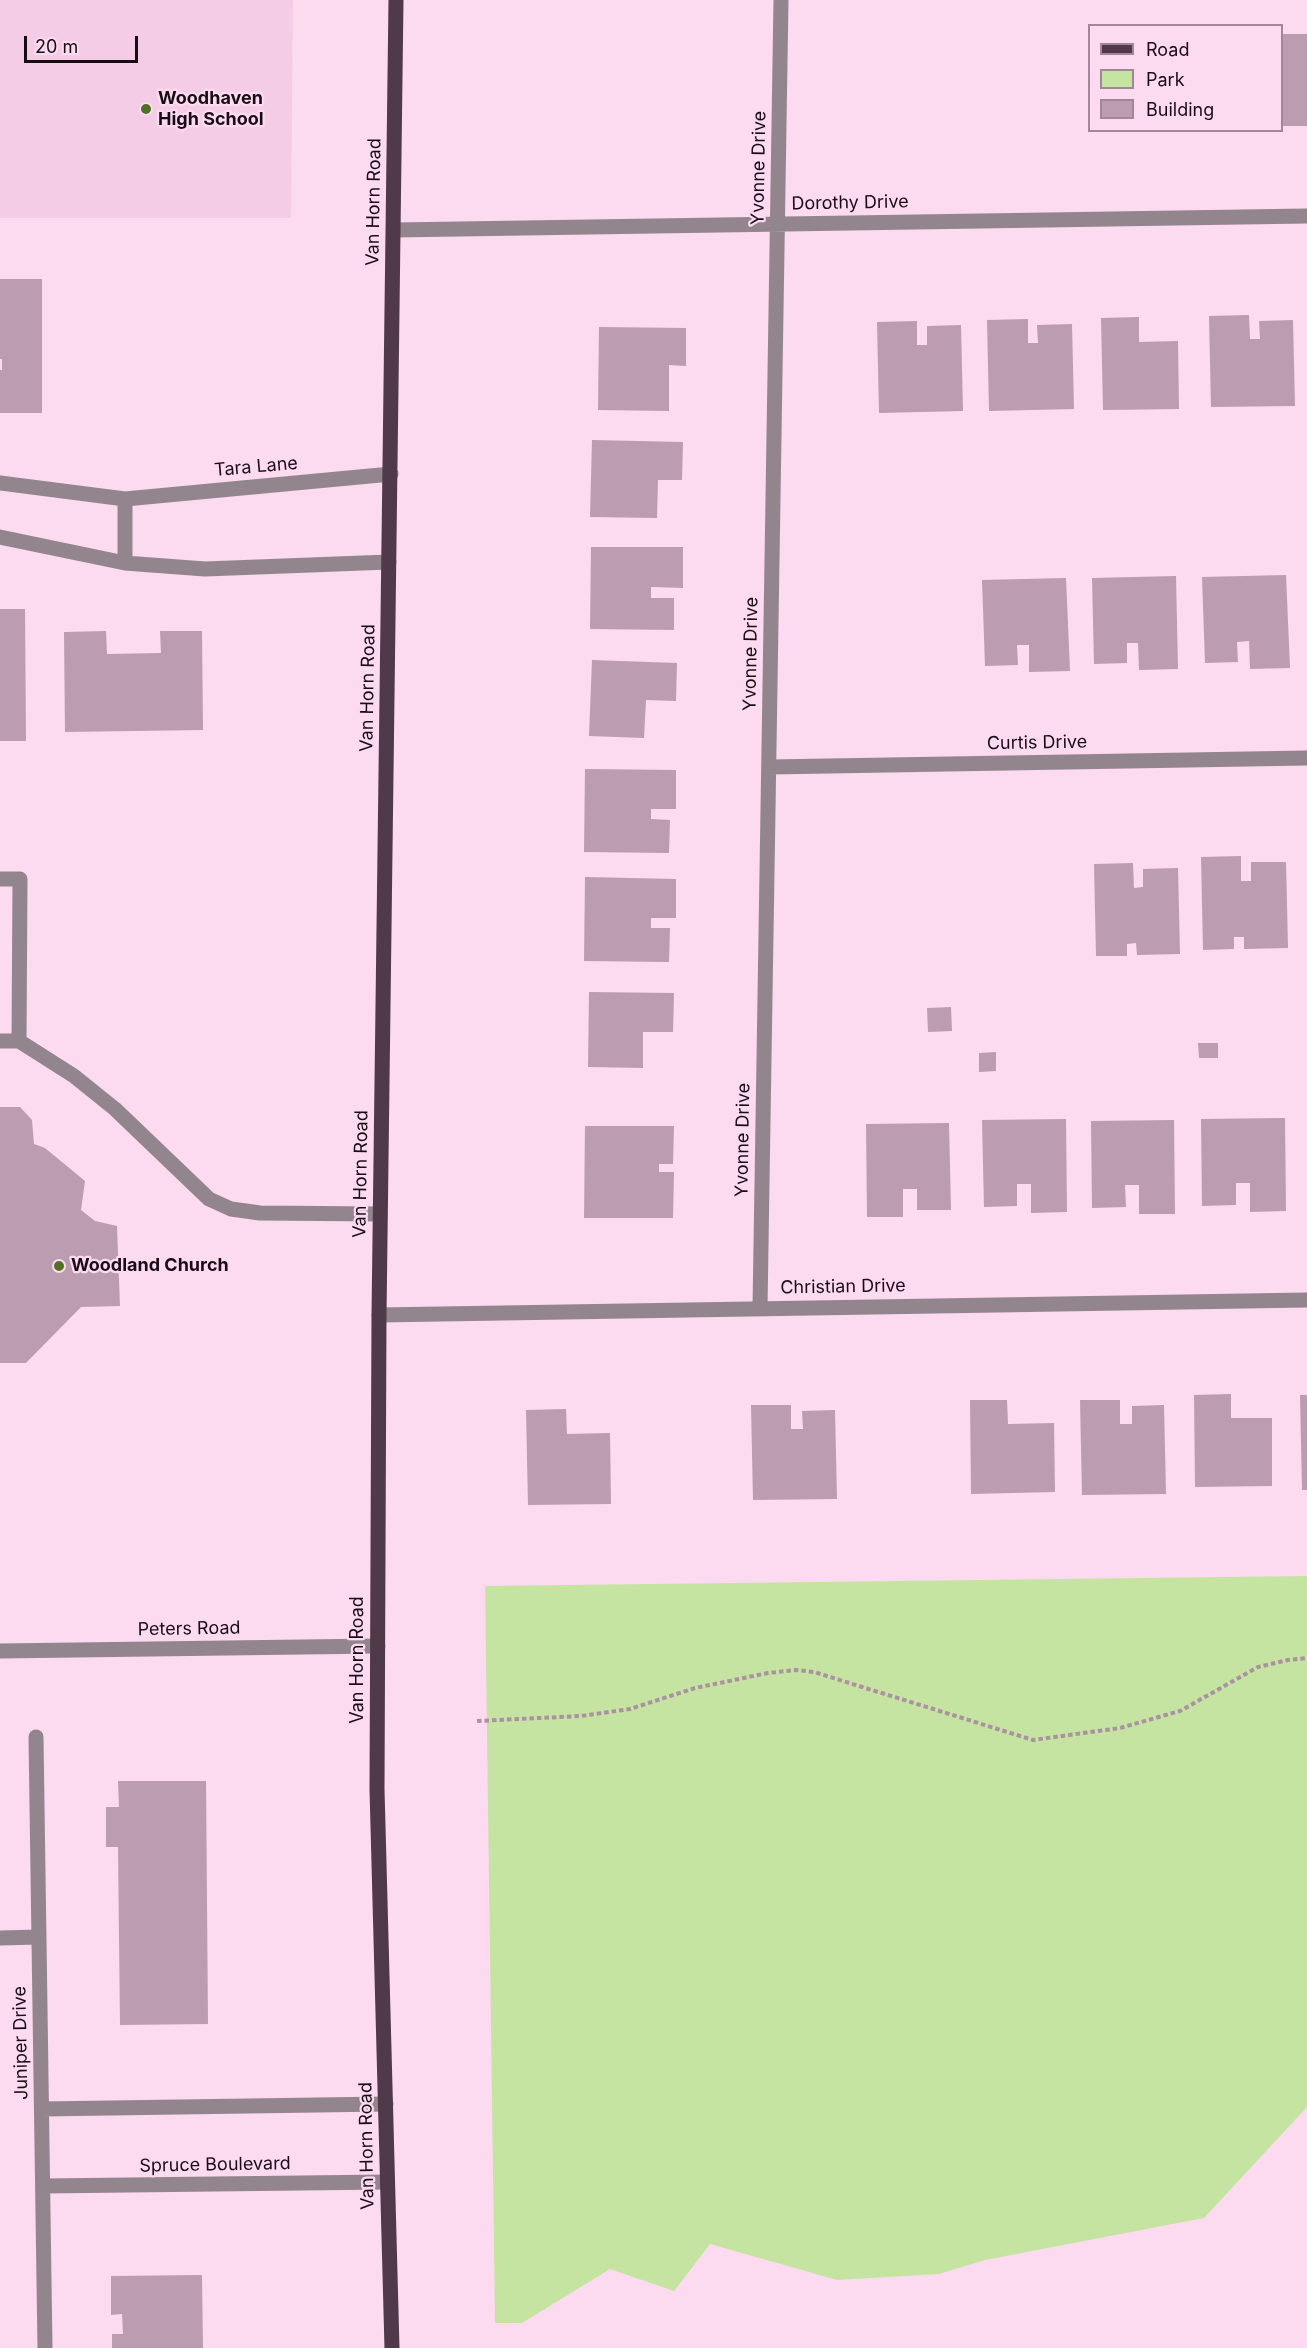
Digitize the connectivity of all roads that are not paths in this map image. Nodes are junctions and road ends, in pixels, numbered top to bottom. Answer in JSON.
{"nodes":[{"id":1,"x":396,"y":0,"type":"edge"},
{"id":2,"x":781,"y":0,"type":"edge"},
{"id":3,"x":1307,"y":216,"type":"edge"},
{"id":4,"x":777,"y":224,"type":"junction"},
{"id":5,"x":394,"y":230,"type":"junction"},
{"id":6,"x":391,"y":474,"type":"junction"},
{"id":7,"x":0,"y":483,"type":"edge"},
{"id":8,"x":125,"y":499,"type":"junction"},
{"id":9,"x":0,"y":537,"type":"edge"},
{"id":10,"x":389,"y":562,"type":"junction"},
{"id":11,"x":125,"y":563,"type":"junction"},
{"id":12,"x":1307,"y":758,"type":"edge"},
{"id":13,"x":769,"y":767,"type":"junction"},
{"id":14,"x":0,"y":879,"type":"edge"},
{"id":15,"x":0,"y":1041,"type":"edge"},
{"id":16,"x":19,"y":1041,"type":"junction"},
{"id":17,"x":380,"y":1214,"type":"junction"},
{"id":18,"x":1307,"y":1300,"type":"edge"},
{"id":19,"x":760,"y":1308,"type":"junction"},
{"id":20,"x":379,"y":1315,"type":"junction"},
{"id":21,"x":378,"y":1646,"type":"junction"},
{"id":22,"x":0,"y":1651,"type":"edge"},
{"id":23,"x":36,"y":1737,"type":"dead end"},
{"id":24,"x":39,"y":1937,"type":"junction"},
{"id":25,"x":0,"y":1938,"type":"edge"},
{"id":26,"x":386,"y":2104,"type":"junction"},
{"id":27,"x":42,"y":2109,"type":"junction"},
{"id":28,"x":387,"y":2182,"type":"junction"},
{"id":29,"x":43,"y":2186,"type":"junction"},
{"id":30,"x":45,"y":2348,"type":"edge"},
{"id":31,"x":392,"y":2348,"type":"edge"}],
"edges":[{"from":1,"to":5,"type":"main road","name":"Van Horn Road"},
{"from":2,"to":4,"type":"street","name":"Yvonne Drive"},
{"from":3,"to":4,"type":"street","name":"Dorothy Drive"},
{"from":4,"to":5,"type":"street","name":"Dorothy Drive"},
{"from":4,"to":13,"type":"street","name":"Yvonne Drive"},
{"from":5,"to":6,"type":"main road","name":"Van Horn Road"},
{"from":6,"to":8,"type":"street","name":"Tara Lane"},
{"from":6,"to":10,"type":"main road","name":"Van Horn Road"},
{"from":7,"to":8,"type":"street","name":"Tara Lane"},
{"from":8,"to":11,"type":"street"},
{"from":9,"to":11,"type":"street"},
{"from":10,"to":11,"type":"street"},
{"from":10,"to":17,"type":"main road","name":"Van Horn Road"},
{"from":12,"to":13,"type":"street","name":"Curtis Drive"},
{"from":13,"to":19,"type":"street","name":"Yvonne Drive"},
{"from":14,"to":16,"type":"street"},
{"from":15,"to":16,"type":"street"},
{"from":16,"to":17,"type":"street"},
{"from":17,"to":20,"type":"main road","name":"Van Horn Road"},
{"from":18,"to":19,"type":"street","name":"Christian Drive"},
{"from":19,"to":20,"type":"street","name":"Christian Drive"},
{"from":20,"to":21,"type":"main road","name":"Van Horn Road"},
{"from":21,"to":22,"type":"street","name":"Peters Road"},
{"from":21,"to":26,"type":"main road","name":"Van Horn Road"},
{"from":23,"to":24,"type":"street","name":"Juniper Drive"},
{"from":24,"to":25,"type":"street"},
{"from":24,"to":27,"type":"street","name":"Juniper Drive"},
{"from":26,"to":27,"type":"street"},
{"from":26,"to":28,"type":"main road","name":"Van Horn Road"},
{"from":27,"to":29,"type":"street","name":"Juniper Drive"},
{"from":28,"to":29,"type":"street","name":"Spruce Boulevard"},
{"from":28,"to":31,"type":"main road","name":"Van Horn Road"},
{"from":29,"to":30,"type":"street","name":"Juniper Drive"}]}
